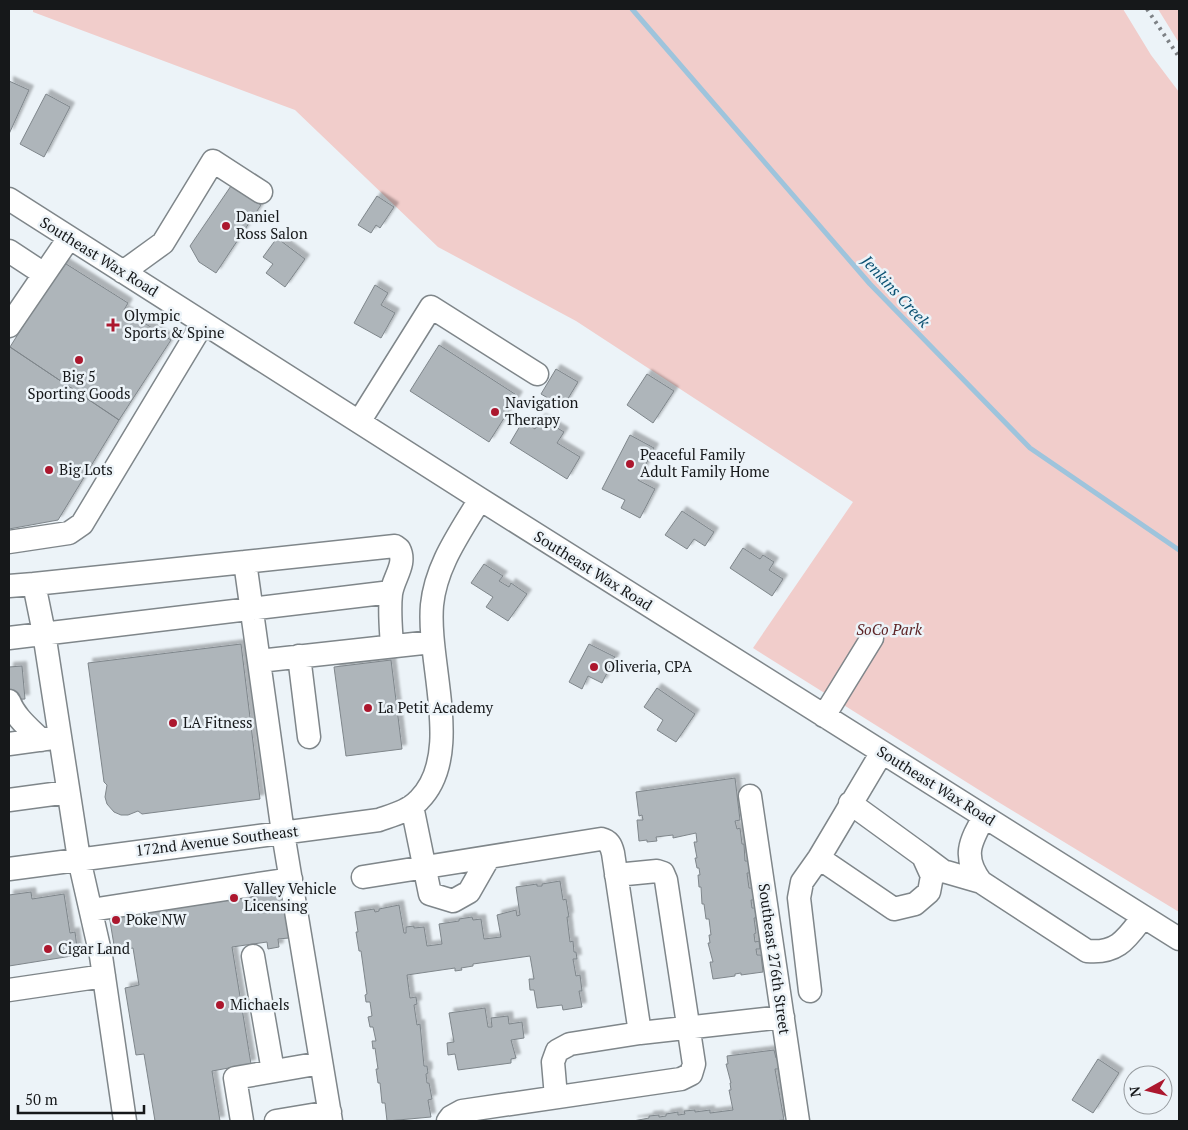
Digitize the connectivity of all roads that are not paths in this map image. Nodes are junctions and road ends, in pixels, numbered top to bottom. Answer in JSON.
{"nodes":[{"id":1,"x":260,"y":192,"type":"dead end"},
{"id":2,"x":9,"y":199,"type":"edge"},
{"id":3,"x":69,"y":238,"type":"junction"},
{"id":4,"x":9,"y":251,"type":"edge"},
{"id":5,"x":123,"y":272,"type":"junction"},
{"id":6,"x":44,"y":274,"type":"junction"},
{"id":7,"x":203,"y":323,"type":"junction"},
{"id":8,"x":9,"y":326,"type":"edge"},
{"id":9,"x":537,"y":374,"type":"dead end"},
{"id":10,"x":359,"y":422,"type":"junction"},
{"id":11,"x":480,"y":500,"type":"junction"},
{"id":12,"x":9,"y":542,"type":"edge"},
{"id":13,"x":245,"y":562,"type":"junction"},
{"id":14,"x":34,"y":584,"type":"junction"},
{"id":15,"x":9,"y":586,"type":"edge"},
{"id":16,"x":391,"y":592,"type":"junction"},
{"id":17,"x":252,"y":609,"type":"junction"},
{"id":18,"x":44,"y":633,"type":"junction"},
{"id":19,"x":9,"y":638,"type":"edge"},
{"id":20,"x":872,"y":638,"type":"dead end"},
{"id":21,"x":432,"y":642,"type":"junction"},
{"id":22,"x":392,"y":646,"type":"junction"},
{"id":23,"x":300,"y":656,"type":"junction"},
{"id":24,"x":259,"y":661,"type":"junction"},
{"id":25,"x":9,"y":701,"type":"edge"},
{"id":26,"x":824,"y":716,"type":"junction"},
{"id":27,"x":309,"y":737,"type":"dead end"},
{"id":28,"x":51,"y":739,"type":"junction"},
{"id":29,"x":9,"y":744,"type":"edge"},
{"id":30,"x":882,"y":752,"type":"junction"},
{"id":31,"x":68,"y":792,"type":"junction"},
{"id":32,"x":750,"y":796,"type":"dead end"},
{"id":33,"x":9,"y":800,"type":"edge"},
{"id":34,"x":416,"y":803,"type":"junction"},
{"id":35,"x":850,"y":803,"type":"junction"},
{"id":36,"x":984,"y":817,"type":"junction"},
{"id":37,"x":283,"y":833,"type":"junction"},
{"id":38,"x":923,"y":856,"type":"junction"},
{"id":39,"x":489,"y":857,"type":"junction"},
{"id":40,"x":819,"y":858,"type":"junction"},
{"id":41,"x":79,"y":859,"type":"junction"},
{"id":42,"x":424,"y":867,"type":"junction"},
{"id":43,"x":9,"y":869,"type":"edge"},
{"id":44,"x":616,"y":875,"type":"junction"},
{"id":45,"x":363,"y":876,"type":"dead end"},
{"id":46,"x":291,"y":879,"type":"junction"},
{"id":47,"x":981,"y":882,"type":"junction"},
{"id":48,"x":91,"y":910,"type":"junction"},
{"id":49,"x":1143,"y":917,"type":"junction"},
{"id":50,"x":1179,"y":940,"type":"edge"},
{"id":51,"x":253,"y":956,"type":"dead end"},
{"id":52,"x":104,"y":976,"type":"junction"},
{"id":53,"x":9,"y":990,"type":"edge"},
{"id":54,"x":810,"y":991,"type":"dead end"},
{"id":55,"x":783,"y":1017,"type":"junction"},
{"id":56,"x":689,"y":1027,"type":"junction"},
{"id":57,"x":640,"y":1033,"type":"junction"},
{"id":58,"x":321,"y":1063,"type":"junction"},
{"id":59,"x":273,"y":1071,"type":"junction"},
{"id":60,"x":556,"y":1097,"type":"junction"},
{"id":61,"x":330,"y":1117,"type":"edge"},
{"id":62,"x":125,"y":1121,"type":"edge"},
{"id":63,"x":242,"y":1121,"type":"edge"},
{"id":64,"x":276,"y":1121,"type":"edge"},
{"id":65,"x":448,"y":1121,"type":"edge"},
{"id":66,"x":798,"y":1121,"type":"edge"}],
"edges":[{"from":1,"to":5,"type":"street"},
{"from":2,"to":3,"type":"street","name":"Southeast Wax Road"},
{"from":3,"to":5,"type":"street","name":"Southeast Wax Road"},
{"from":3,"to":6,"type":"street"},
{"from":4,"to":6,"type":"street"},
{"from":5,"to":7,"type":"street","name":"Southeast Wax Road"},
{"from":6,"to":8,"type":"street"},
{"from":7,"to":10,"type":"street","name":"Southeast Wax Road"},
{"from":7,"to":12,"type":"street"},
{"from":9,"to":10,"type":"street"},
{"from":10,"to":11,"type":"street","name":"Southeast Wax Road"},
{"from":11,"to":21,"type":"street"},
{"from":11,"to":26,"type":"street","name":"Southeast Wax Road"},
{"from":13,"to":14,"type":"street"},
{"from":13,"to":16,"type":"street"},
{"from":13,"to":17,"type":"street"},
{"from":14,"to":15,"type":"street"},
{"from":14,"to":18,"type":"street"},
{"from":16,"to":17,"type":"street"},
{"from":16,"to":22,"type":"street"},
{"from":17,"to":18,"type":"street"},
{"from":17,"to":24,"type":"street"},
{"from":18,"to":19,"type":"street"},
{"from":18,"to":28,"type":"street"},
{"from":20,"to":26,"type":"street"},
{"from":21,"to":22,"type":"street"},
{"from":21,"to":34,"type":"street"},
{"from":22,"to":23,"type":"street"},
{"from":23,"to":24,"type":"street"},
{"from":23,"to":27,"type":"street"},
{"from":24,"to":37,"type":"street"},
{"from":25,"to":28,"type":"street"},
{"from":26,"to":30,"type":"street","name":"Southeast Wax Road"},
{"from":28,"to":29,"type":"street"},
{"from":28,"to":31,"type":"street"},
{"from":30,"to":35,"type":"street"},
{"from":30,"to":36,"type":"street","name":"Southeast Wax Road"},
{"from":31,"to":33,"type":"street"},
{"from":31,"to":41,"type":"street"},
{"from":32,"to":55,"type":"street","name":"Southeast 276th Street"},
{"from":34,"to":37,"type":"street","name":"172nd Avenue Southeast"},
{"from":34,"to":42,"type":"street"},
{"from":35,"to":38,"type":"street"},
{"from":35,"to":40,"type":"street"},
{"from":36,"to":47,"type":"street"},
{"from":36,"to":49,"type":"street","name":"Southeast Wax Road"},
{"from":37,"to":41,"type":"street","name":"172nd Avenue Southeast"},
{"from":37,"to":46,"type":"street"},
{"from":38,"to":40,"type":"street"},
{"from":38,"to":47,"type":"street"},
{"from":39,"to":42,"type":"street"},
{"from":39,"to":42,"type":"street"},
{"from":39,"to":44,"type":"street"},
{"from":40,"to":54,"type":"street"},
{"from":41,"to":43,"type":"street","name":"172nd Avenue Southeast"},
{"from":41,"to":48,"type":"street"},
{"from":42,"to":45,"type":"street"},
{"from":44,"to":56,"type":"street"},
{"from":44,"to":57,"type":"street"},
{"from":46,"to":48,"type":"street"},
{"from":46,"to":58,"type":"street"},
{"from":47,"to":49,"type":"street"},
{"from":48,"to":52,"type":"street"},
{"from":49,"to":50,"type":"street","name":"Southeast Wax Road"},
{"from":51,"to":59,"type":"street"},
{"from":52,"to":53,"type":"street"},
{"from":52,"to":62,"type":"street"},
{"from":55,"to":56,"type":"street"},
{"from":55,"to":66,"type":"street","name":"Southeast 276th Street"},
{"from":56,"to":57,"type":"street"},
{"from":56,"to":60,"type":"street"},
{"from":57,"to":60,"type":"street"},
{"from":58,"to":59,"type":"street"},
{"from":58,"to":61,"type":"street"},
{"from":59,"to":63,"type":"street"},
{"from":60,"to":65,"type":"street"},
{"from":61,"to":64,"type":"street"}]}
